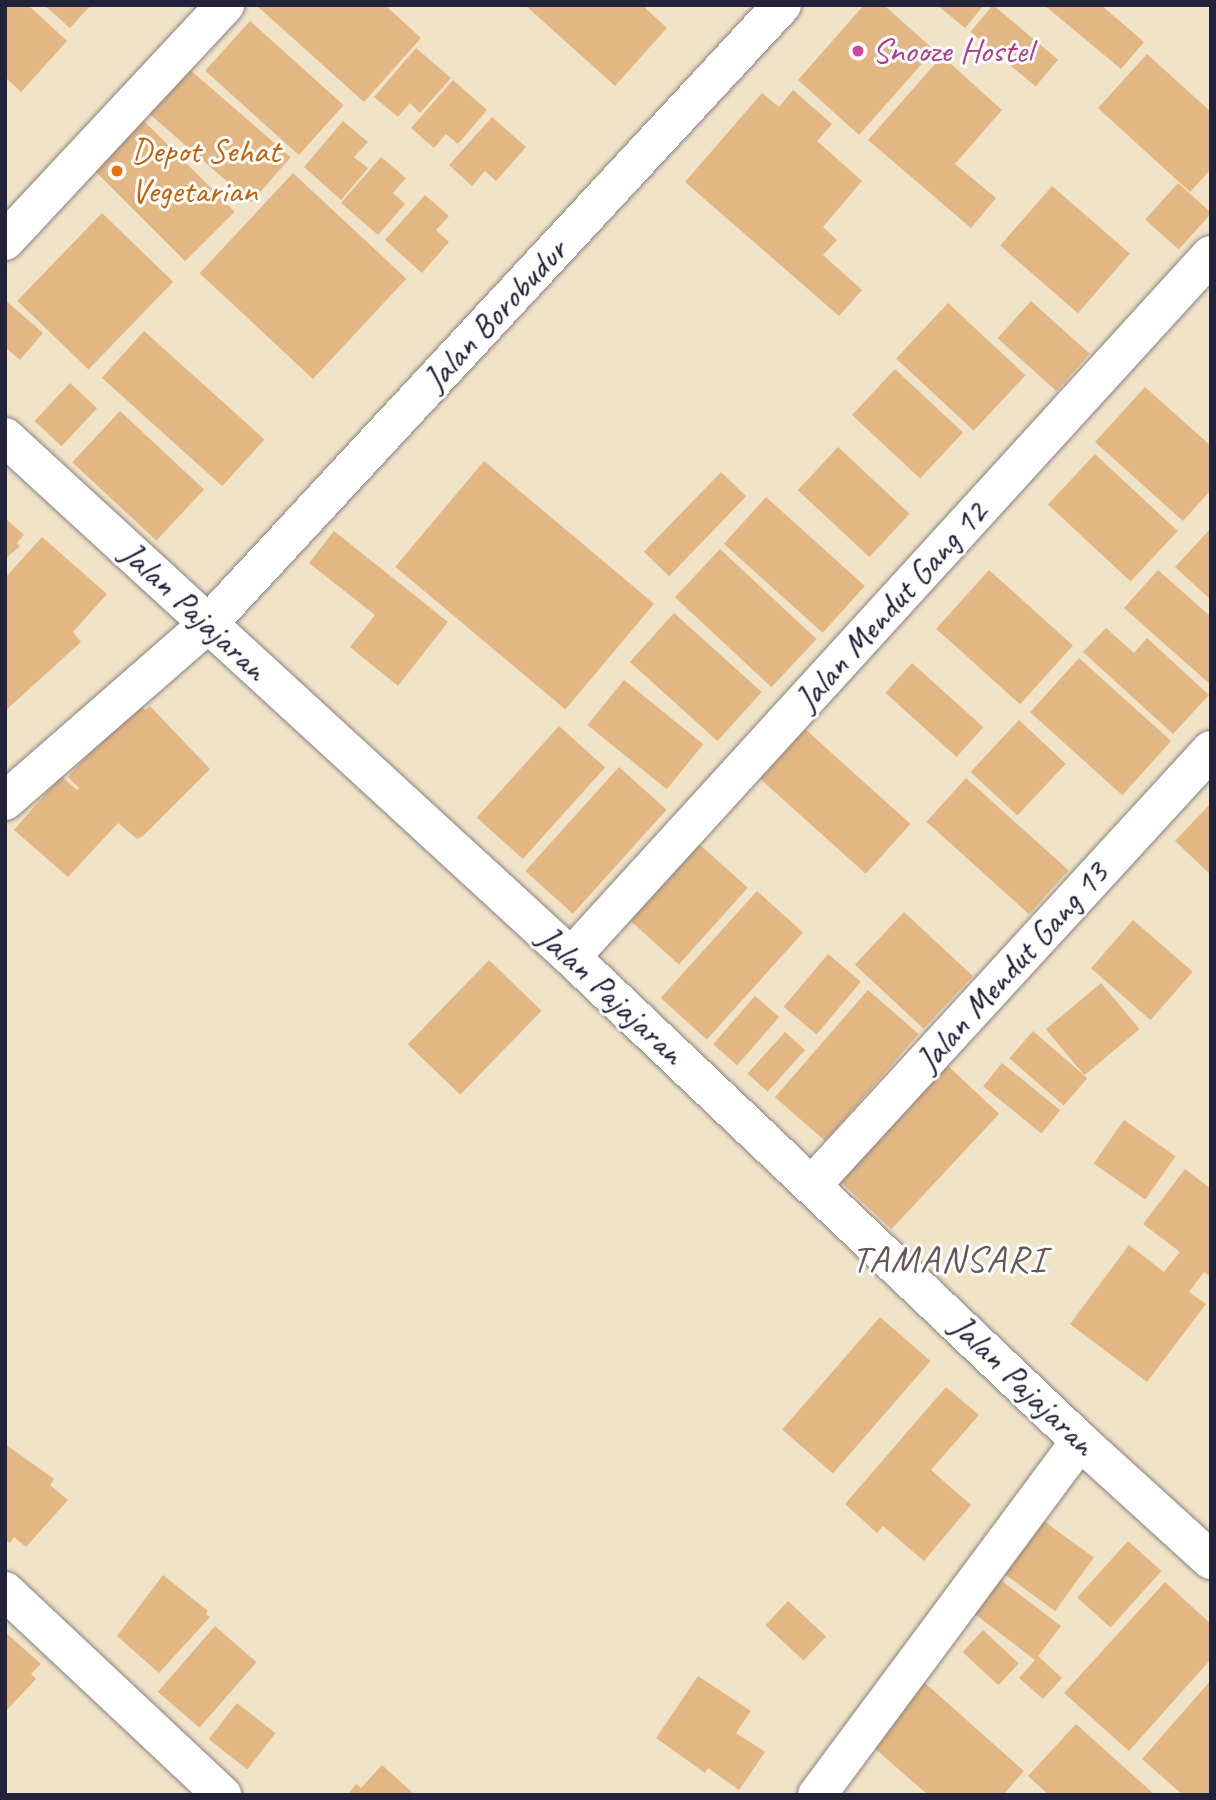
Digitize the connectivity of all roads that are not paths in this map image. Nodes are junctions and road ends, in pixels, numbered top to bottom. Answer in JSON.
{"nodes":[{"id":1,"x":225,"y":5,"type":"edge"},
{"id":2,"x":782,"y":5,"type":"edge"},
{"id":3,"x":5,"y":241,"type":"edge"},
{"id":4,"x":1211,"y":255,"type":"edge"},
{"id":5,"x":5,"y":437,"type":"edge"},
{"id":6,"x":208,"y":624,"type":"junction"},
{"id":7,"x":1211,"y":750,"type":"edge"},
{"id":8,"x":5,"y":801,"type":"edge"},
{"id":9,"x":571,"y":957,"type":"junction"},
{"id":10,"x":813,"y":1184,"type":"junction"},
{"id":11,"x":1080,"y":1441,"type":"junction"},
{"id":12,"x":1211,"y":1560,"type":"edge"},
{"id":13,"x":5,"y":1591,"type":"edge"},
{"id":14,"x":222,"y":1795,"type":"edge"},
{"id":15,"x":817,"y":1795,"type":"edge"}],
"edges":[{"from":1,"to":3,"type":"street"},
{"from":2,"to":6,"type":"street","name":"Jalan Borobudur"},
{"from":4,"to":9,"type":"street","name":"Jalan Mendut Gang 12"},
{"from":5,"to":6,"type":"street","name":"Jalan Pajajaran"},
{"from":6,"to":8,"type":"street","name":"Jalan Borobudur"},
{"from":6,"to":9,"type":"street","name":"Jalan Pajajaran"},
{"from":7,"to":10,"type":"street","name":"Jalan Mendut Gang 13"},
{"from":9,"to":10,"type":"street","name":"Jalan Pajajaran"},
{"from":10,"to":11,"type":"street","name":"Jalan Pajajaran"},
{"from":11,"to":12,"type":"street","name":"Jalan Pajajaran"},
{"from":11,"to":15,"type":"street"},
{"from":13,"to":14,"type":"street"}]}
